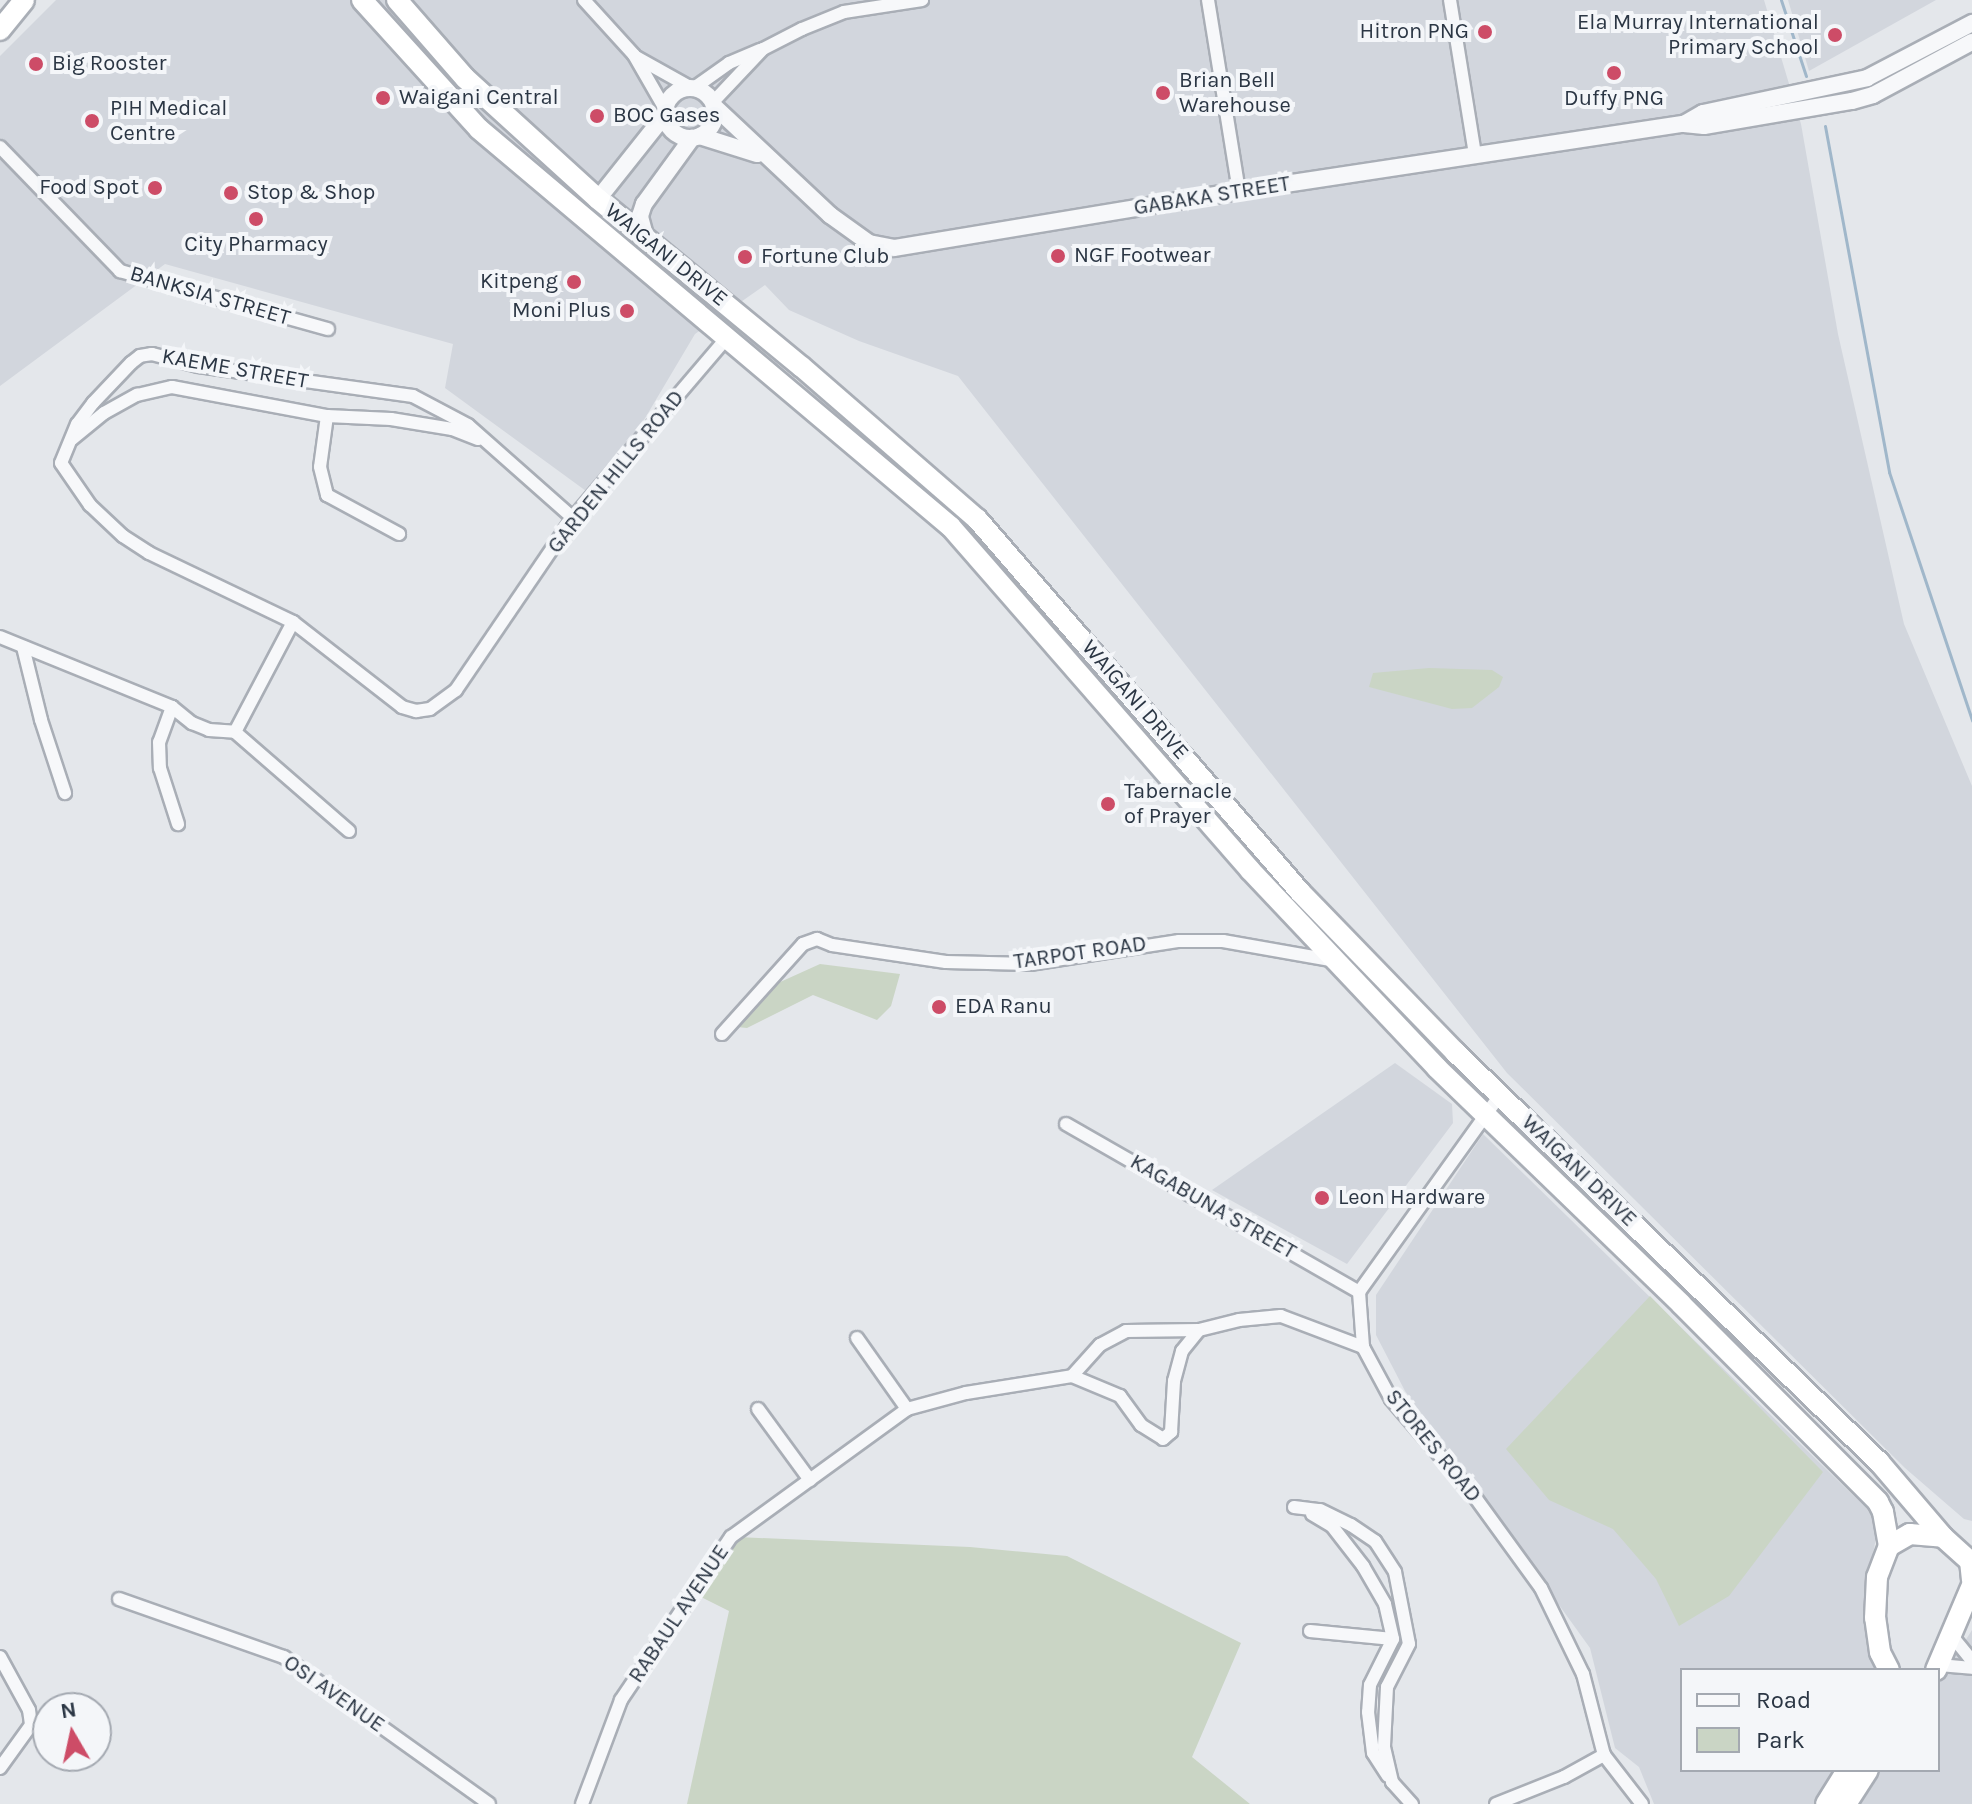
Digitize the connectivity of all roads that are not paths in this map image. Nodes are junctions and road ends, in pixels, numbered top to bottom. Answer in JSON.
{"nodes":[{"id":1,"x":30,"y":0,"type":"edge"},
{"id":2,"x":362,"y":0,"type":"edge"},
{"id":3,"x":397,"y":0,"type":"edge"},
{"id":4,"x":584,"y":0,"type":"edge"},
{"id":5,"x":922,"y":0,"type":"edge"},
{"id":6,"x":1208,"y":0,"type":"edge"},
{"id":7,"x":1450,"y":0,"type":"edge"},
{"id":8,"x":12,"y":15,"type":"edge"},
{"id":9,"x":1972,"y":23,"type":"edge"},
{"id":10,"x":1972,"y":42,"type":"edge"},
{"id":11,"x":763,"y":49,"type":"junction"},
{"id":12,"x":634,"y":55,"type":"junction"},
{"id":13,"x":692,"y":88,"type":"junction"},
{"id":14,"x":714,"y":105,"type":"junction"},
{"id":15,"x":664,"y":113,"type":"junction"},
{"id":16,"x":1684,"y":124,"type":"junction"},
{"id":17,"x":696,"y":137,"type":"junction"},
{"id":18,"x":0,"y":147,"type":"edge"},
{"id":19,"x":1475,"y":155,"type":"junction"},
{"id":20,"x":769,"y":160,"type":"junction"},
{"id":21,"x":1239,"y":191,"type":"junction"},
{"id":22,"x":598,"y":199,"type":"junction"},
{"id":23,"x":646,"y":239,"type":"junction"},
{"id":24,"x":665,"y":288,"type":"junction"},
{"id":25,"x":328,"y":329,"type":"dead end"},
{"id":26,"x":727,"y":338,"type":"junction"},
{"id":27,"x":802,"y":367,"type":"junction"},
{"id":28,"x":327,"y":416,"type":"junction"},
{"id":29,"x":70,"y":441,"type":"junction"},
{"id":30,"x":484,"y":442,"type":"junction"},
{"id":31,"x":874,"y":459,"type":"junction"},
{"id":32,"x":910,"y":462,"type":"junction"},
{"id":33,"x":573,"y":518,"type":"junction"},
{"id":34,"x":399,"y":534,"type":"dead end"},
{"id":35,"x":976,"y":554,"type":"junction"},
{"id":36,"x":293,"y":622,"type":"junction"},
{"id":37,"x":0,"y":637,"type":"edge"},
{"id":38,"x":23,"y":647,"type":"junction"},
{"id":39,"x":456,"y":690,"type":"joint"},
{"id":40,"x":172,"y":707,"type":"junction"},
{"id":41,"x":235,"y":732,"type":"junction"},
{"id":42,"x":65,"y":793,"type":"dead end"},
{"id":43,"x":1228,"y":807,"type":"junction"},
{"id":44,"x":178,"y":824,"type":"dead end"},
{"id":45,"x":349,"y":831,"type":"dead end"},
{"id":46,"x":1304,"y":927,"type":"junction"},
{"id":47,"x":1336,"y":961,"type":"junction"},
{"id":48,"x":722,"y":1034,"type":"dead end"},
{"id":49,"x":1500,"y":1095,"type":"junction"},
{"id":50,"x":1484,"y":1116,"type":"junction"},
{"id":51,"x":1066,"y":1124,"type":"dead end"},
{"id":52,"x":1359,"y":1292,"type":"junction"},
{"id":53,"x":1199,"y":1330,"type":"junction"},
{"id":54,"x":857,"y":1338,"type":"dead end"},
{"id":55,"x":1363,"y":1347,"type":"junction"},
{"id":56,"x":1072,"y":1376,"type":"junction"},
{"id":57,"x":758,"y":1409,"type":"dead end"},
{"id":58,"x":907,"y":1409,"type":"junction"},
{"id":59,"x":810,"y":1480,"type":"junction"},
{"id":60,"x":1943,"y":1537,"type":"junction"},
{"id":61,"x":1889,"y":1546,"type":"junction"},
{"id":62,"x":1967,"y":1550,"type":"edge"},
{"id":63,"x":1972,"y":1583,"type":"edge"},
{"id":64,"x":119,"y":1599,"type":"dead end"},
{"id":65,"x":1968,"y":1607,"type":"edge"},
{"id":66,"x":1310,"y":1631,"type":"dead end"},
{"id":67,"x":1952,"y":1636,"type":"junction"},
{"id":68,"x":1393,"y":1639,"type":"junction"},
{"id":69,"x":0,"y":1657,"type":"edge"},
{"id":70,"x":1972,"y":1661,"type":"edge"},
{"id":71,"x":1884,"y":1664,"type":"edge"},
{"id":72,"x":1937,"y":1668,"type":"edge"},
{"id":73,"x":1972,"y":1668,"type":"edge"},
{"id":74,"x":1604,"y":1755,"type":"junction"},
{"id":75,"x":0,"y":1768,"type":"edge"},
{"id":76,"x":1846,"y":1772,"type":"edge"},
{"id":77,"x":1867,"y":1772,"type":"edge"},
{"id":78,"x":1392,"y":1782,"type":"junction"},
{"id":79,"x":489,"y":1804,"type":"edge"},
{"id":80,"x":582,"y":1804,"type":"edge"},
{"id":81,"x":1412,"y":1804,"type":"edge"},
{"id":82,"x":1496,"y":1804,"type":"edge"},
{"id":83,"x":1642,"y":1804,"type":"edge"},
{"id":84,"x":1826,"y":1804,"type":"edge"},
{"id":85,"x":1846,"y":1804,"type":"edge"}],
"edges":[{"from":1,"to":8,"type":"highway"},
{"from":2,"to":24,"type":"highway","name":"WAIGANI DRIVE"},
{"from":3,"to":22,"type":"highway","name":"WAIGANI DRIVE"},
{"from":4,"to":12,"type":"street"},
{"from":5,"to":11,"type":"street"},
{"from":6,"to":21,"type":"street"},
{"from":7,"to":19,"type":"street"},
{"from":9,"to":16,"type":"street","name":"GABAKA STREET"},
{"from":10,"to":16,"type":"street","name":"GABAKA STREET"},
{"from":11,"to":13,"type":"street"},
{"from":11,"to":14,"type":"street"},
{"from":12,"to":13,"type":"street"},
{"from":12,"to":15,"type":"street"},
{"from":13,"to":14,"type":"street"},
{"from":13,"to":15,"type":"street"},
{"from":14,"to":17,"type":"street"},
{"from":14,"to":20,"type":"street","name":"GABAKA STREET"},
{"from":15,"to":17,"type":"street"},
{"from":15,"to":22,"type":"street"},
{"from":16,"to":19,"type":"street","name":"GABAKA STREET"},
{"from":17,"to":20,"type":"street","name":"GABAKA STREET"},
{"from":17,"to":23,"type":"street"},
{"from":18,"to":25,"type":"street","name":"BANKSIA STREET"},
{"from":19,"to":21,"type":"street","name":"GABAKA STREET"},
{"from":20,"to":21,"type":"street","name":"GABAKA STREET"},
{"from":22,"to":23,"type":"highway","name":"WAIGANI DRIVE"},
{"from":22,"to":24,"type":"highway"},
{"from":23,"to":27,"type":"highway","name":"WAIGANI DRIVE"},
{"from":24,"to":26,"type":"highway","name":"WAIGANI DRIVE"},
{"from":26,"to":31,"type":"highway","name":"WAIGANI DRIVE"},
{"from":26,"to":33,"type":"street","name":"GARDEN HILLS ROAD"},
{"from":27,"to":31,"type":"highway"},
{"from":27,"to":32,"type":"highway","name":"WAIGANI DRIVE"},
{"from":28,"to":29,"type":"street"},
{"from":28,"to":30,"type":"street"},
{"from":28,"to":34,"type":"street"},
{"from":29,"to":30,"type":"street","name":"KAEME STREET"},
{"from":29,"to":36,"type":"street","name":"KAEME STREET"},
{"from":30,"to":33,"type":"street","name":"KAEME STREET"},
{"from":31,"to":35,"type":"highway","name":"WAIGANI DRIVE"},
{"from":32,"to":35,"type":"highway"},
{"from":32,"to":43,"type":"highway","name":"WAIGANI DRIVE"},
{"from":33,"to":39,"type":"street","name":"GARDEN HILLS ROAD"},
{"from":35,"to":46,"type":"highway","name":"WAIGANI DRIVE"},
{"from":36,"to":39,"type":"street","name":"KAEME STREET"},
{"from":36,"to":41,"type":"street"},
{"from":37,"to":38,"type":"street"},
{"from":38,"to":40,"type":"street"},
{"from":38,"to":42,"type":"street"},
{"from":40,"to":41,"type":"street"},
{"from":40,"to":44,"type":"street"},
{"from":41,"to":45,"type":"street"},
{"from":43,"to":46,"type":"highway"},
{"from":43,"to":49,"type":"highway","name":"WAIGANI DRIVE"},
{"from":46,"to":47,"type":"highway","name":"WAIGANI DRIVE"},
{"from":47,"to":48,"type":"street","name":"TARPOT ROAD"},
{"from":47,"to":50,"type":"highway","name":"WAIGANI DRIVE"},
{"from":49,"to":50,"type":"street"},
{"from":49,"to":60,"type":"highway","name":"WAIGANI DRIVE"},
{"from":50,"to":52,"type":"street"},
{"from":50,"to":61,"type":"highway","name":"WAIGANI DRIVE"},
{"from":51,"to":52,"type":"street","name":"KAGABUNA STREET"},
{"from":52,"to":55,"type":"street","name":"STORES ROAD"},
{"from":53,"to":55,"type":"street"},
{"from":53,"to":56,"type":"street"},
{"from":53,"to":56,"type":"street"},
{"from":54,"to":58,"type":"street"},
{"from":55,"to":74,"type":"street","name":"STORES ROAD"},
{"from":56,"to":58,"type":"street"},
{"from":57,"to":59,"type":"street"},
{"from":58,"to":59,"type":"street","name":"RABAUL AVENUE"},
{"from":59,"to":80,"type":"street","name":"RABAUL AVENUE"},
{"from":60,"to":61,"type":"highway"},
{"from":60,"to":62,"type":"highway","name":"WAIGANI DRIVE"},
{"from":61,"to":71,"type":"highway"},
{"from":62,"to":63,"type":"highway"},
{"from":63,"to":65,"type":"highway"},
{"from":64,"to":79,"type":"street","name":"OSI AVENUE"},
{"from":65,"to":67,"type":"highway"},
{"from":66,"to":68,"type":"street"},
{"from":67,"to":70,"type":"street"},
{"from":67,"to":72,"type":"highway"},
{"from":68,"to":78,"type":"street"},
{"from":68,"to":78,"type":"street"},
{"from":69,"to":75,"type":"street"},
{"from":72,"to":73,"type":"street"},
{"from":74,"to":82,"type":"street"},
{"from":74,"to":83,"type":"street","name":"STORES ROAD"},
{"from":76,"to":84,"type":"highway"},
{"from":77,"to":85,"type":"highway"},
{"from":78,"to":81,"type":"street"}]}
